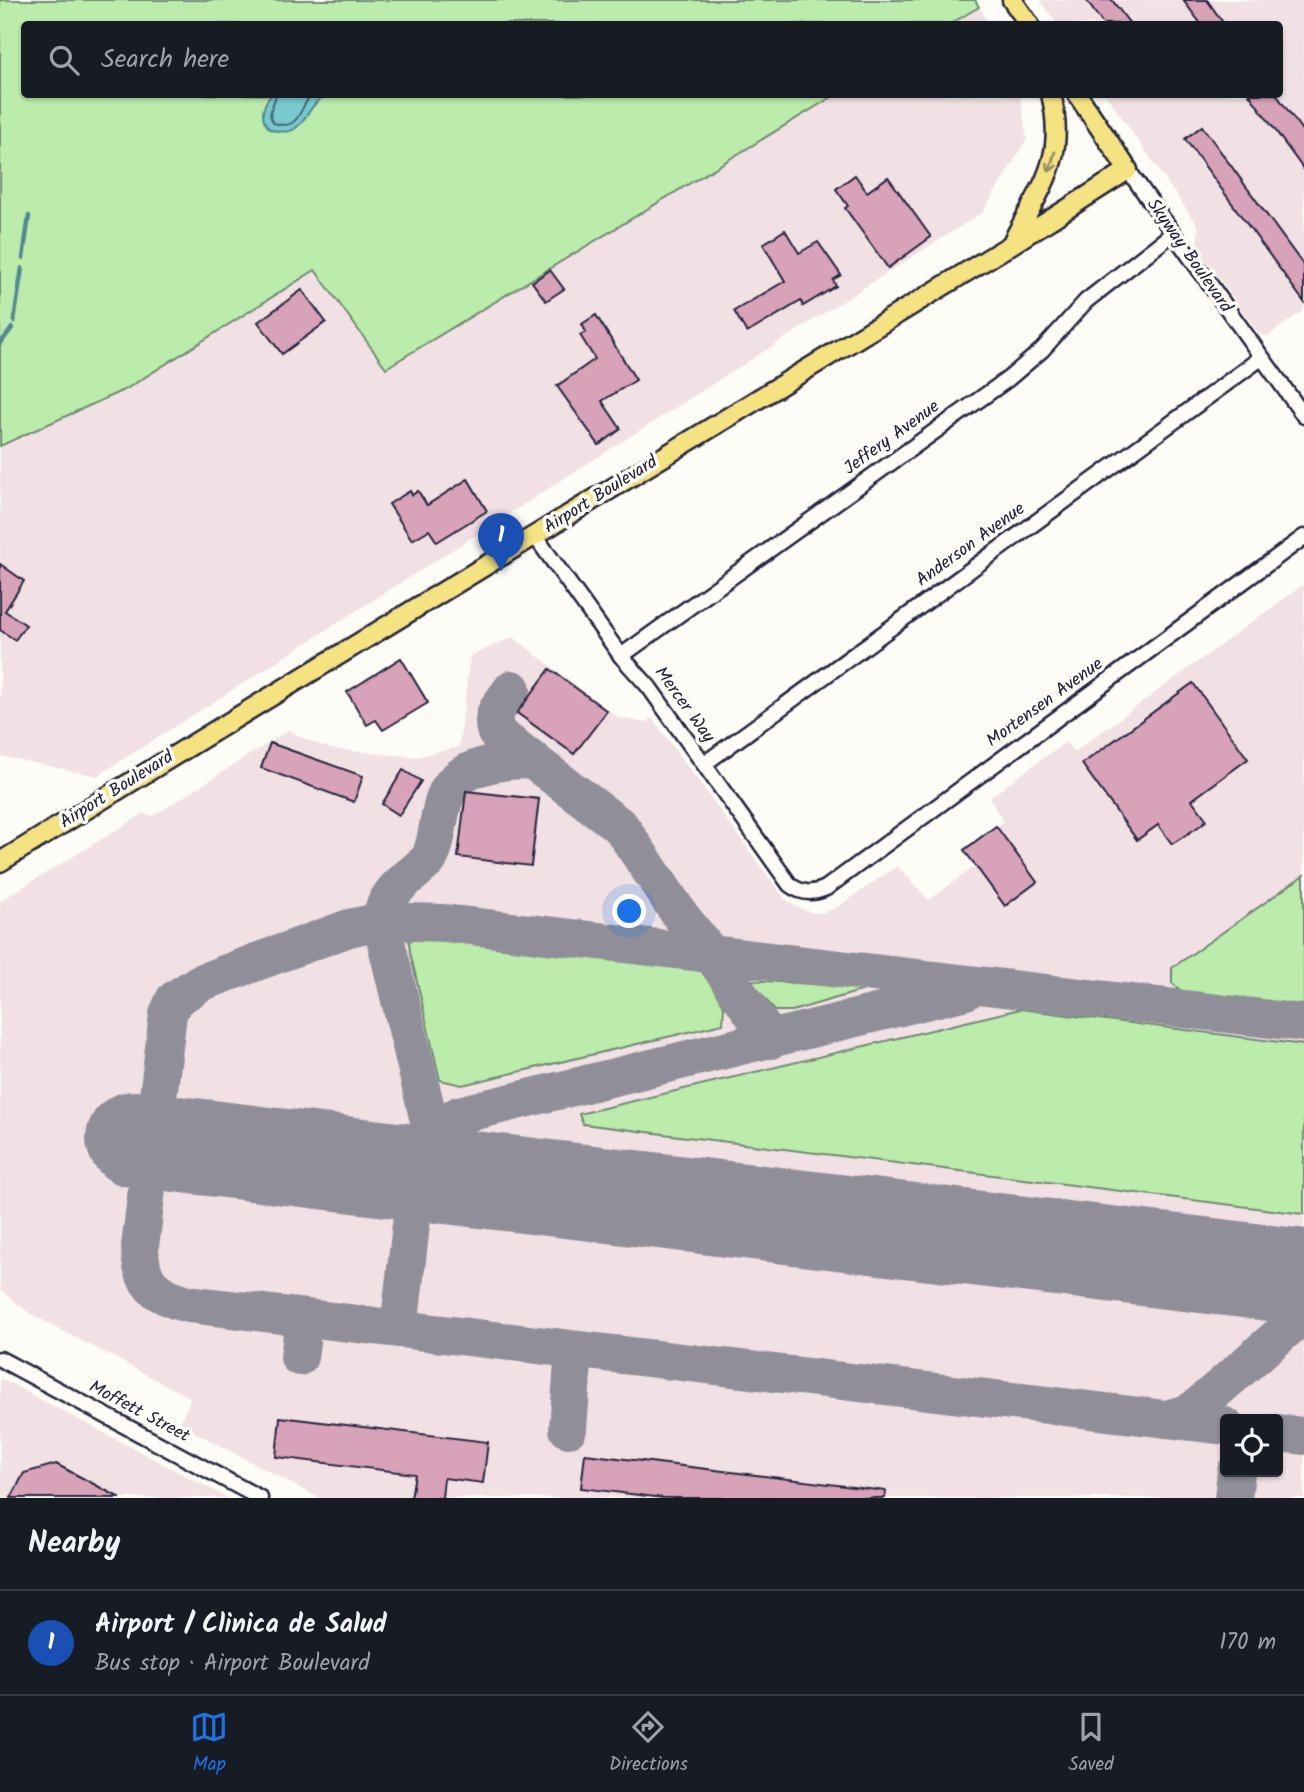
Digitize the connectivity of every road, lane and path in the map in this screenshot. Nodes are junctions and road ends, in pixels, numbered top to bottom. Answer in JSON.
{"nodes":[{"id":1,"x":1012,"y":0,"type":"edge"},
{"id":2,"x":1024,"y":21,"type":"edge"},
{"id":3,"x":1052,"y":98,"type":"edge"},
{"id":4,"x":1080,"y":98,"type":"edge"},
{"id":5,"x":1128,"y":170,"type":"junction"},
{"id":6,"x":1172,"y":234,"type":"junction"},
{"id":7,"x":1012,"y":244,"type":"junction"},
{"id":8,"x":1261,"y":358,"type":"junction"},
{"id":9,"x":1304,"y":416,"type":"edge"},
{"id":10,"x":534,"y":536,"type":"junction"},
{"id":11,"x":1304,"y":537,"type":"edge"},
{"id":12,"x":621,"y":656,"type":"junction"},
{"id":13,"x":704,"y":765,"type":"junction"},
{"id":14,"x":0,"y":862,"type":"edge"},
{"id":15,"x":807,"y":893,"type":"joint"},
{"id":16,"x":0,"y":1359,"type":"edge"},
{"id":17,"x":260,"y":1498,"type":"edge"}],
"edges":[{"from":1,"to":2,"type":"main road"},
{"from":3,"to":7,"type":"main road","one_way":true},
{"from":4,"to":5,"type":"main road","name":"Skyway Boulevard"},
{"from":5,"to":6,"type":"street","name":"Skyway Boulevard"},
{"from":5,"to":7,"type":"main road","name":"Airport Boulevard"},
{"from":6,"to":8,"type":"street","name":"Skyway Boulevard"},
{"from":6,"to":12,"type":"street","name":"Jeffery Avenue"},
{"from":7,"to":10,"type":"main road","name":"Airport Boulevard"},
{"from":8,"to":9,"type":"street","name":"Skyway Boulevard"},
{"from":8,"to":13,"type":"street","name":"Anderson Avenue"},
{"from":10,"to":12,"type":"street","name":"Mercer Way"},
{"from":10,"to":14,"type":"main road","name":"Airport Boulevard"},
{"from":11,"to":15,"type":"street","name":"Mortensen Avenue"},
{"from":12,"to":13,"type":"street","name":"Mercer Way"},
{"from":13,"to":15,"type":"street","name":"Mercer Way"},
{"from":16,"to":17,"type":"street","name":"Moffett Street"}]}
